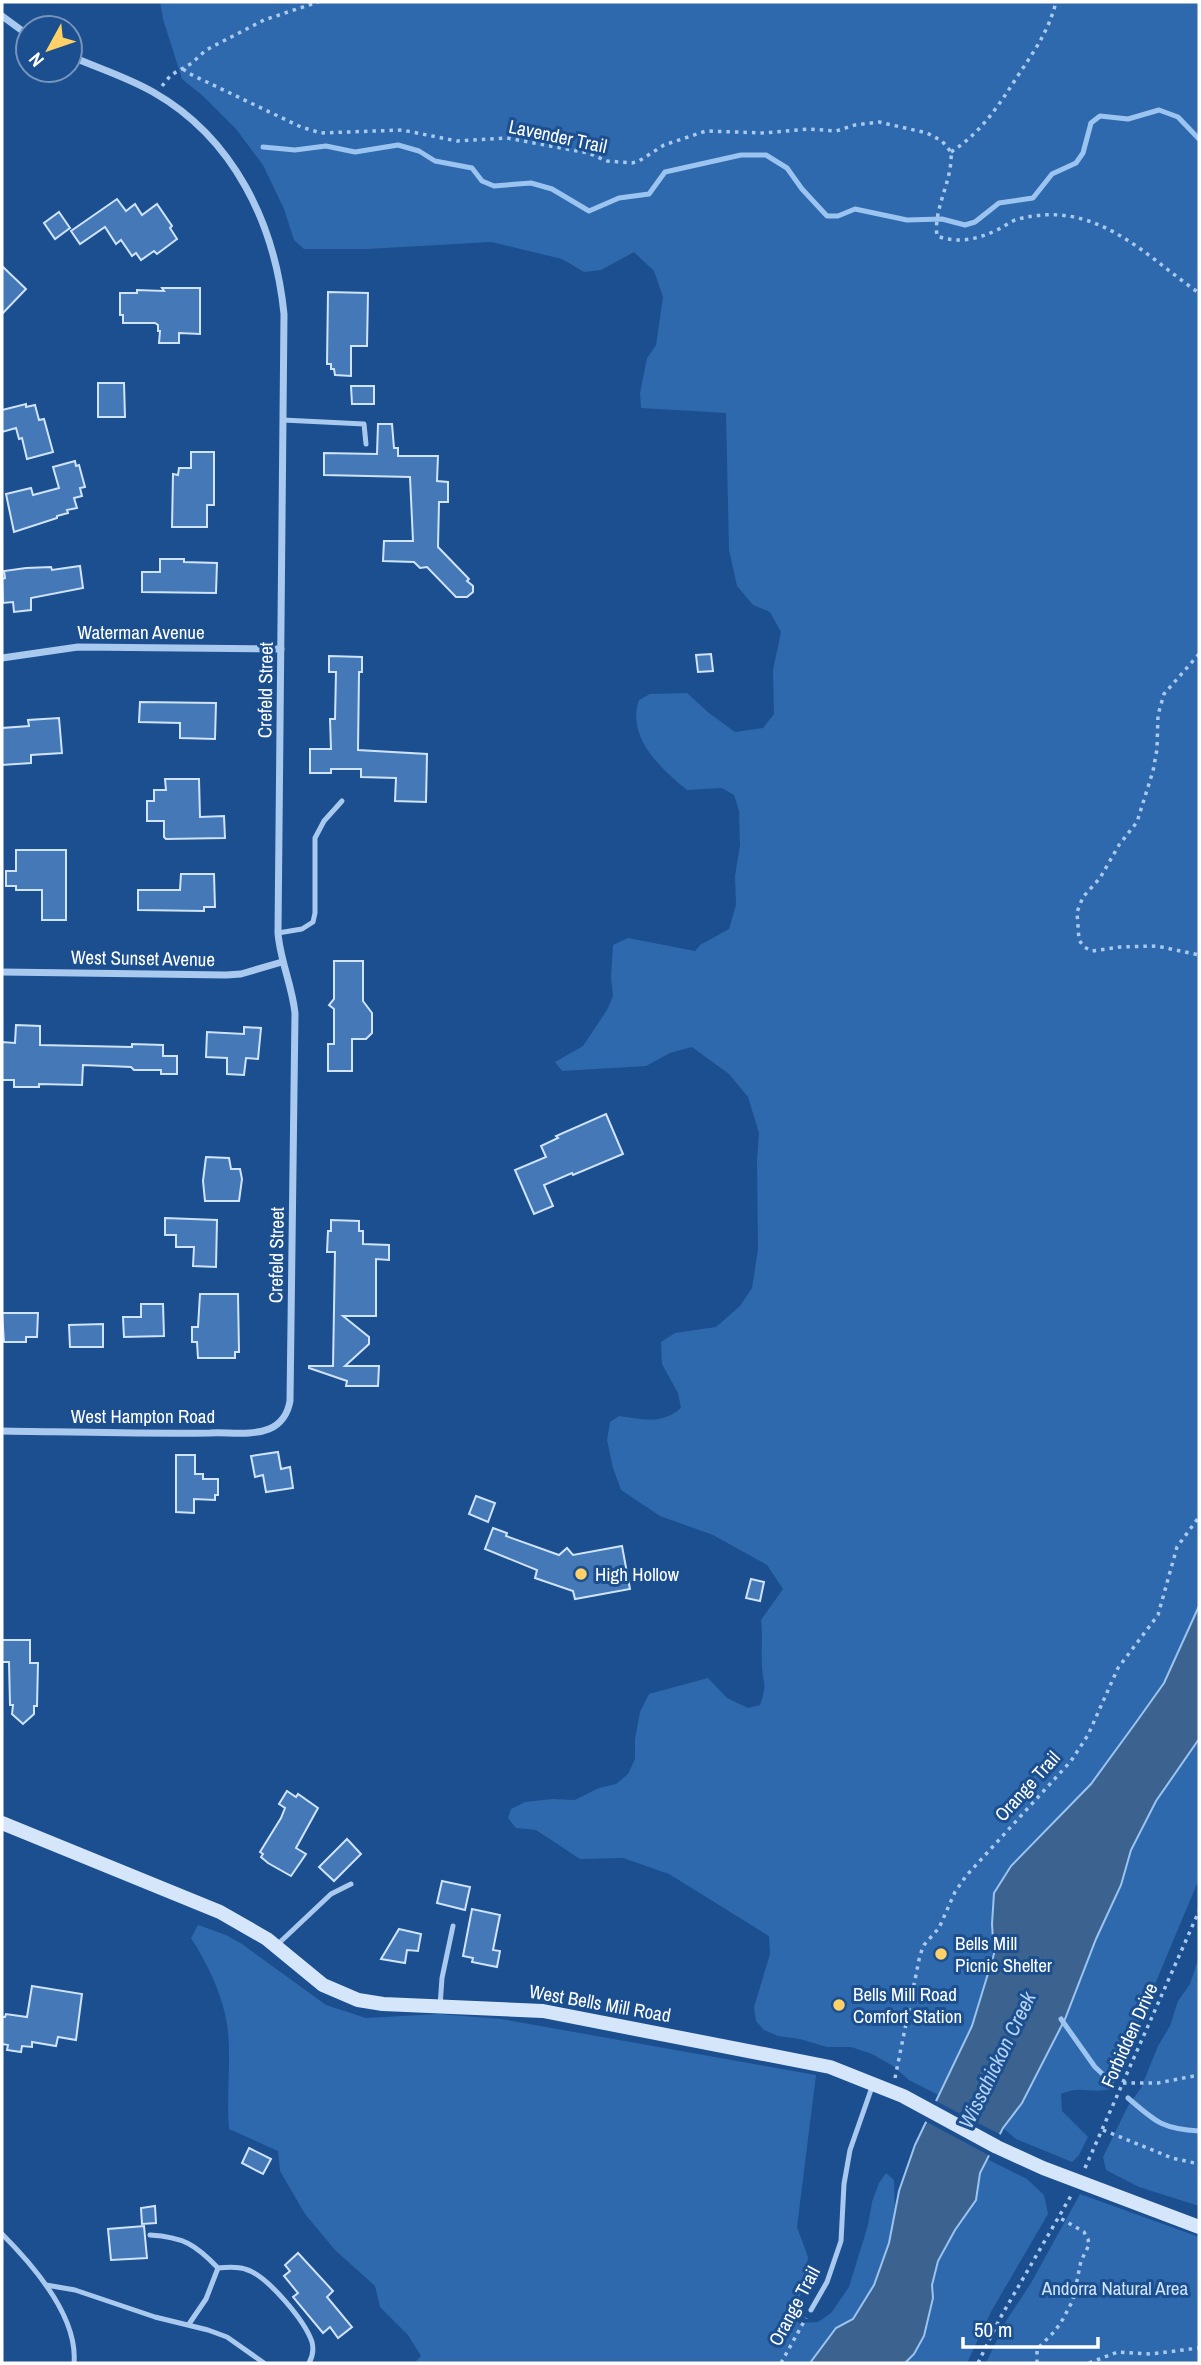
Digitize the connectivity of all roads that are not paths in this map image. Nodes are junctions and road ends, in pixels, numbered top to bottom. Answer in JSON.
{"nodes":[{"id":1,"x":84,"y":62,"type":"edge"},
{"id":2,"x":283,"y":420,"type":"junction"},
{"id":3,"x":366,"y":444,"type":"dead end"},
{"id":4,"x":281,"y":649,"type":"junction"},
{"id":5,"x":2,"y":658,"type":"edge"},
{"id":6,"x":342,"y":801,"type":"dead end"},
{"id":7,"x":278,"y":933,"type":"junction"},
{"id":8,"x":282,"y":962,"type":"junction"},
{"id":9,"x":2,"y":972,"type":"edge"},
{"id":10,"x":281,"y":1421,"type":"joint"},
{"id":11,"x":2,"y":1431,"type":"edge"},
{"id":12,"x":2,"y":1823,"type":"edge"},
{"id":13,"x":351,"y":1884,"type":"dead end"},
{"id":14,"x":453,"y":1926,"type":"dead end"},
{"id":15,"x":276,"y":1947,"type":"junction"},
{"id":16,"x":440,"y":2006,"type":"junction"},
{"id":17,"x":873,"y":2083,"type":"junction"},
{"id":18,"x":1199,"y":2227,"type":"edge"},
{"id":19,"x":2,"y":2234,"type":"edge"},
{"id":20,"x":150,"y":2235,"type":"dead end"},
{"id":21,"x":218,"y":2268,"type":"junction"},
{"id":22,"x":46,"y":2286,"type":"junction"},
{"id":23,"x":811,"y":2310,"type":"road end"},
{"id":24,"x":189,"y":2324,"type":"junction"},
{"id":25,"x":74,"y":2363,"type":"edge"},
{"id":26,"x":264,"y":2363,"type":"edge"},
{"id":27,"x":309,"y":2363,"type":"edge"}],
"edges":[{"from":1,"to":2,"type":"street","name":"Crefeld Street"},
{"from":2,"to":3,"type":"lane"},
{"from":2,"to":4,"type":"street","name":"Crefeld Street"},
{"from":4,"to":5,"type":"street","name":"Waterman Avenue"},
{"from":4,"to":7,"type":"street","name":"Crefeld Street"},
{"from":6,"to":7,"type":"lane"},
{"from":7,"to":8,"type":"street","name":"Crefeld Street"},
{"from":8,"to":9,"type":"street","name":"West Sunset Avenue"},
{"from":8,"to":10,"type":"street","name":"Crefeld Street"},
{"from":10,"to":11,"type":"street","name":"West Hampton Road"},
{"from":12,"to":15,"type":"street","name":"West Bells Mill Road"},
{"from":13,"to":15,"type":"lane"},
{"from":14,"to":16,"type":"lane"},
{"from":15,"to":16,"type":"street","name":"West Bells Mill Road"},
{"from":16,"to":17,"type":"street","name":"West Bells Mill Road"},
{"from":17,"to":18,"type":"street","name":"West Bells Mill Road"},
{"from":17,"to":23,"type":"lane","name":"Orange Trail"},
{"from":19,"to":22,"type":"lane"},
{"from":20,"to":21,"type":"lane"},
{"from":21,"to":24,"type":"lane"},
{"from":21,"to":27,"type":"lane"},
{"from":22,"to":24,"type":"lane"},
{"from":22,"to":25,"type":"lane"},
{"from":24,"to":26,"type":"lane"}]}
